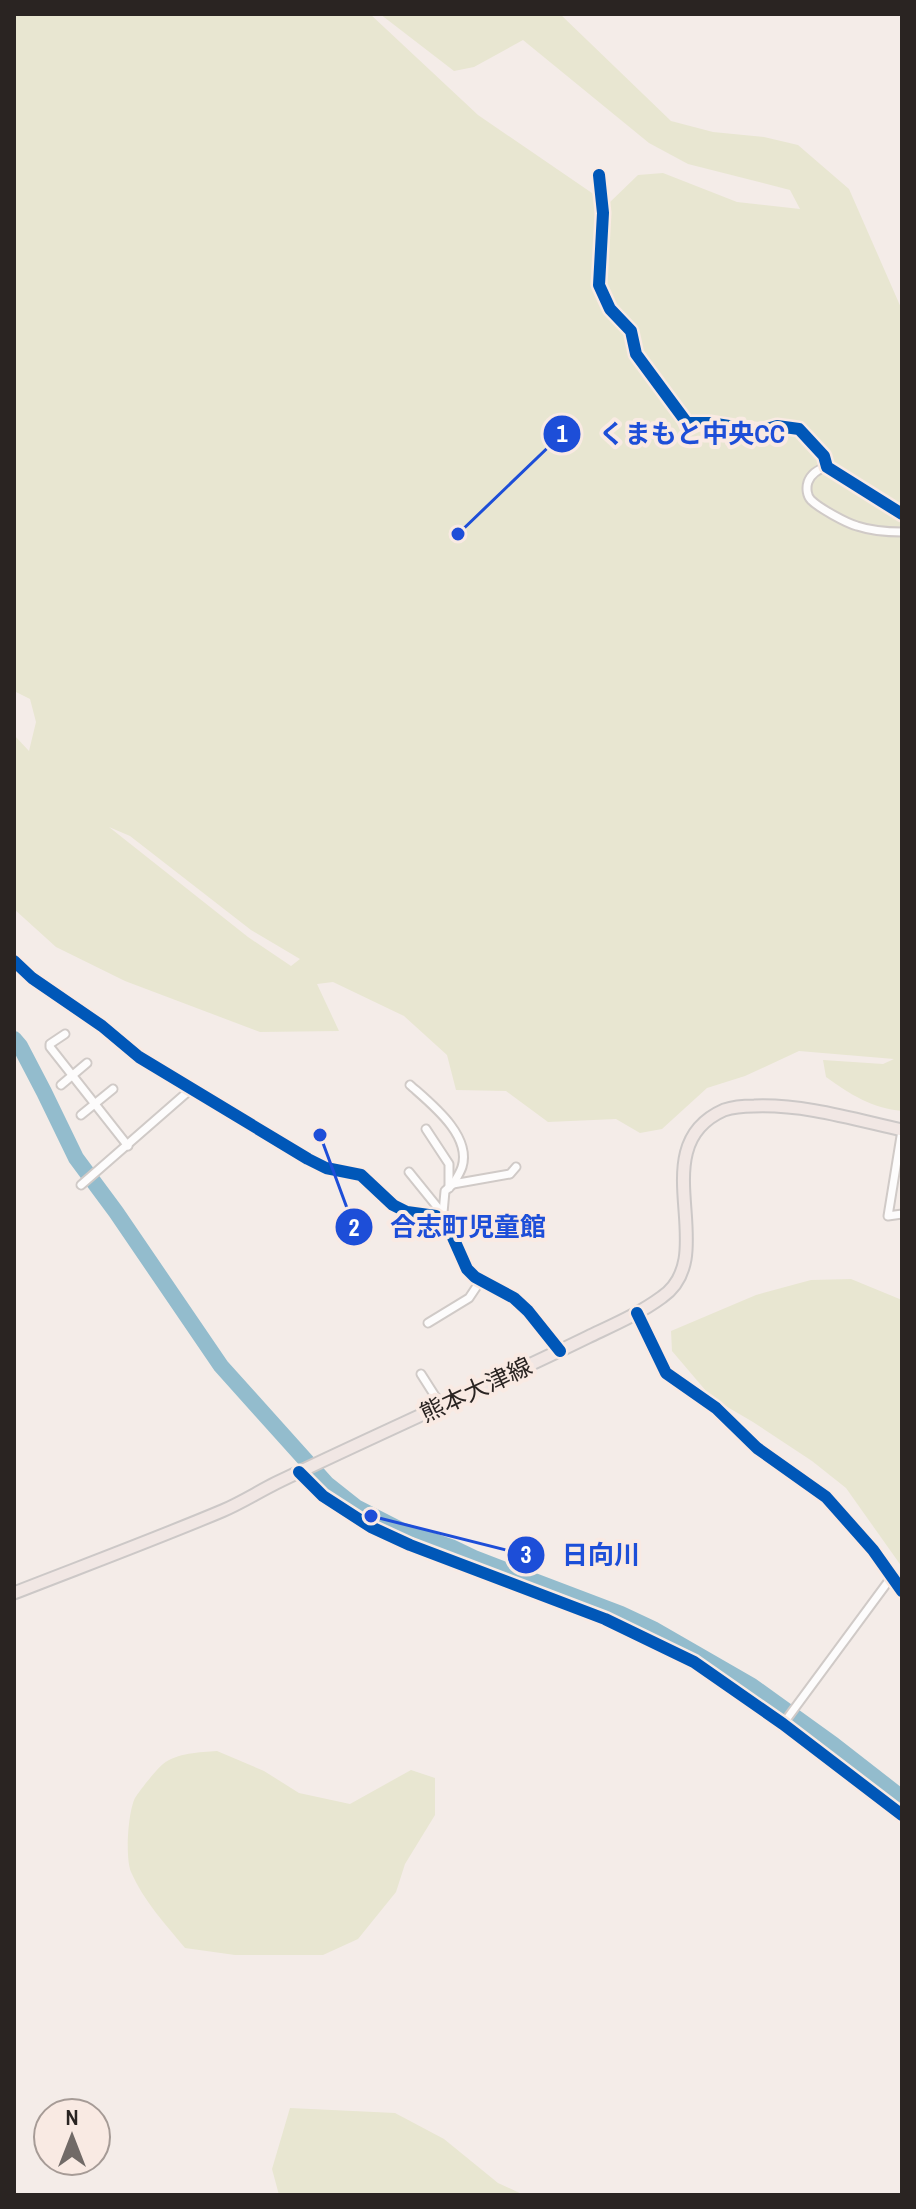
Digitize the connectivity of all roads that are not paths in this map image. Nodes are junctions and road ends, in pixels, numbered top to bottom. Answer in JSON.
{"nodes":[{"id":1,"x":599,"y":175,"type":"dead end"},
{"id":2,"x":827,"y":467,"type":"junction"},
{"id":3,"x":902,"y":514,"type":"edge"},
{"id":4,"x":902,"y":532,"type":"edge"},
{"id":5,"x":14,"y":961,"type":"edge"},
{"id":6,"x":65,"y":1034,"type":"dead end"},
{"id":7,"x":87,"y":1063,"type":"dead end"},
{"id":8,"x":73,"y":1074,"type":"junction"},
{"id":9,"x":61,"y":1085,"type":"dead end"},
{"id":10,"x":410,"y":1085,"type":"dead end"},
{"id":11,"x":113,"y":1089,"type":"dead end"},
{"id":12,"x":191,"y":1089,"type":"junction"},
{"id":13,"x":95,"y":1103,"type":"junction"},
{"id":14,"x":81,"y":1115,"type":"dead end"},
{"id":15,"x":426,"y":1129,"type":"dead end"},
{"id":16,"x":902,"y":1130,"type":"edge"},
{"id":17,"x":128,"y":1146,"type":"junction"},
{"id":18,"x":516,"y":1167,"type":"dead end"},
{"id":19,"x":409,"y":1172,"type":"dead end"},
{"id":20,"x":81,"y":1185,"type":"dead end"},
{"id":21,"x":451,"y":1186,"type":"junction"},
{"id":22,"x":902,"y":1214,"type":"edge"},
{"id":23,"x":442,"y":1216,"type":"junction"},
{"id":24,"x":481,"y":1280,"type":"junction"},
{"id":25,"x":637,"y":1313,"type":"junction"},
{"id":26,"x":428,"y":1323,"type":"dead end"},
{"id":27,"x":560,"y":1351,"type":"junction"},
{"id":28,"x":421,"y":1374,"type":"dead end"},
{"id":29,"x":444,"y":1405,"type":"junction"},
{"id":30,"x":302,"y":1471,"type":"junction"},
{"id":31,"x":893,"y":1575,"type":"junction"},
{"id":32,"x":902,"y":1591,"type":"edge"},
{"id":33,"x":14,"y":1593,"type":"edge"},
{"id":34,"x":783,"y":1724,"type":"junction"},
{"id":35,"x":902,"y":1815,"type":"edge"}],
"edges":[{"from":1,"to":2,"type":"street"},
{"from":2,"to":3,"type":"street"},
{"from":2,"to":4,"type":"street"},
{"from":5,"to":12,"type":"street"},
{"from":6,"to":8,"type":"street"},
{"from":7,"to":8,"type":"street"},
{"from":8,"to":9,"type":"street"},
{"from":8,"to":13,"type":"street"},
{"from":10,"to":21,"type":"street"},
{"from":11,"to":13,"type":"street"},
{"from":12,"to":17,"type":"street"},
{"from":12,"to":23,"type":"street"},
{"from":13,"to":14,"type":"street"},
{"from":13,"to":17,"type":"street"},
{"from":15,"to":21,"type":"street"},
{"from":16,"to":22,"type":"street"},
{"from":16,"to":25,"type":"main road","name":"熊本大津線"},
{"from":17,"to":20,"type":"street"},
{"from":18,"to":21,"type":"street"},
{"from":19,"to":23,"type":"street"},
{"from":21,"to":23,"type":"street"},
{"from":23,"to":24,"type":"street"},
{"from":24,"to":26,"type":"street"},
{"from":24,"to":27,"type":"street"},
{"from":25,"to":27,"type":"main road","name":"熊本大津線"},
{"from":25,"to":31,"type":"street"},
{"from":27,"to":29,"type":"main road","name":"熊本大津線"},
{"from":28,"to":29,"type":"street"},
{"from":29,"to":30,"type":"main road","name":"熊本大津線"},
{"from":30,"to":33,"type":"main road","name":"熊本大津線"},
{"from":30,"to":34,"type":"street"},
{"from":31,"to":32,"type":"street"},
{"from":31,"to":34,"type":"street"},
{"from":34,"to":35,"type":"street"}]}
